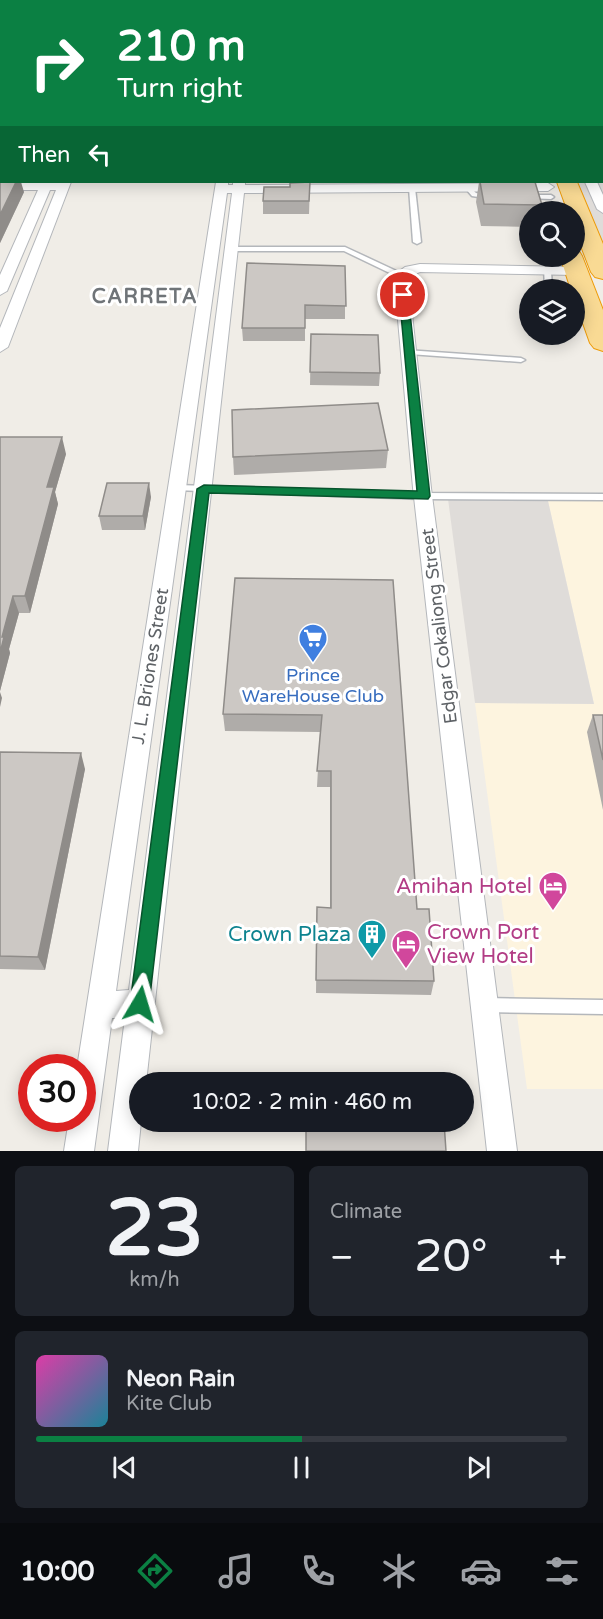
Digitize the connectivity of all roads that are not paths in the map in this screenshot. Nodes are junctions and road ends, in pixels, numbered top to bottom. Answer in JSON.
{"nodes":[{"id":1,"x":46,"y":184,"type":"edge"},
{"id":2,"x":64,"y":184,"type":"edge"},
{"id":3,"x":592,"y":184,"type":"edge"},
{"id":4,"x":230,"y":185,"type":"edge"},
{"id":5,"x":387,"y":185,"type":"edge"},
{"id":6,"x":0,"y":186,"type":"edge"},
{"id":7,"x":412,"y":188,"type":"junction"},
{"id":8,"x":468,"y":188,"type":"junction"},
{"id":9,"x":556,"y":191,"type":"edge"},
{"id":10,"x":500,"y":197,"type":"edge"},
{"id":11,"x":520,"y":197,"type":"edge"},
{"id":12,"x":603,"y":209,"type":"edge"},
{"id":13,"x":417,"y":242,"type":"dead end"},
{"id":14,"x":232,"y":249,"type":"junction"},
{"id":15,"x":560,"y":267,"type":"edge"},
{"id":16,"x":574,"y":267,"type":"edge"},
{"id":17,"x":547,"y":270,"type":"junction"},
{"id":18,"x":603,"y":272,"type":"edge"},
{"id":19,"x":401,"y":275,"type":"junction"},
{"id":20,"x":548,"y":279,"type":"edge"},
{"id":21,"x":0,"y":291,"type":"edge"},
{"id":22,"x":225,"y":313,"type":"junction"},
{"id":23,"x":203,"y":314,"type":"junction"},
{"id":24,"x":603,"y":343,"type":"edge"},
{"id":25,"x":0,"y":347,"type":"edge"},
{"id":26,"x":409,"y":352,"type":"junction"},
{"id":27,"x":521,"y":360,"type":"dead end"},
{"id":28,"x":177,"y":489,"type":"junction"},
{"id":29,"x":204,"y":489,"type":"junction"},
{"id":30,"x":423,"y":496,"type":"junction"},
{"id":31,"x":603,"y":497,"type":"edge"},
{"id":32,"x":143,"y":709,"type":"junction"},
{"id":33,"x":176,"y":710,"type":"junction"},
{"id":34,"x":140,"y":1004,"type":"junction"},
{"id":35,"x":99,"y":1005,"type":"junction"},
{"id":36,"x":486,"y":1005,"type":"junction"},
{"id":37,"x":603,"y":1006,"type":"edge"},
{"id":38,"x":78,"y":1151,"type":"edge"},
{"id":39,"x":123,"y":1151,"type":"edge"},
{"id":40,"x":502,"y":1151,"type":"edge"}],
"edges":[{"from":1,"to":2,"type":"street"},
{"from":1,"to":6,"type":"street"},
{"from":1,"to":21,"type":"street"},
{"from":2,"to":25,"type":"street"},
{"from":3,"to":9,"type":"street"},
{"from":3,"to":12,"type":"street"},
{"from":4,"to":5,"type":"street"},
{"from":4,"to":14,"type":"street","name":"J. L. Briones Street"},
{"from":4,"to":23,"type":"street","name":"J. L. Briones Street"},
{"from":5,"to":7,"type":"street"},
{"from":7,"to":8,"type":"street"},
{"from":7,"to":13,"type":"lane"},
{"from":8,"to":9,"type":"street"},
{"from":8,"to":10,"type":"lane"},
{"from":9,"to":11,"type":"lane"},
{"from":9,"to":18,"type":"highway"},
{"from":14,"to":19,"type":"lane"},
{"from":14,"to":22,"type":"street","name":"J. L. Briones Street"},
{"from":15,"to":17,"type":"street"},
{"from":16,"to":24,"type":"highway"},
{"from":17,"to":19,"type":"street"},
{"from":17,"to":20,"type":"lane"},
{"from":19,"to":26,"type":"street","name":"Edgar Cokaliong Street"},
{"from":22,"to":23,"type":"street"},
{"from":22,"to":29,"type":"street","name":"J. L. Briones Street"},
{"from":23,"to":28,"type":"street","name":"J. L. Briones Street"},
{"from":26,"to":27,"type":"lane"},
{"from":26,"to":30,"type":"street","name":"Edgar Cokaliong Street"},
{"from":28,"to":29,"type":"lane"},
{"from":28,"to":32,"type":"street","name":"J. L. Briones Street"},
{"from":29,"to":30,"type":"lane"},
{"from":29,"to":33,"type":"street","name":"J. L. Briones Street"},
{"from":30,"to":31,"type":"lane"},
{"from":30,"to":36,"type":"street","name":"Edgar Cokaliong Street"},
{"from":32,"to":33,"type":"street"},
{"from":32,"to":35,"type":"street","name":"J. L. Briones Street"},
{"from":33,"to":34,"type":"street","name":"J. L. Briones Street"},
{"from":34,"to":35,"type":"street"},
{"from":34,"to":39,"type":"street","name":"J. L. Briones Street"},
{"from":35,"to":38,"type":"street","name":"J. L. Briones Street"},
{"from":36,"to":37,"type":"lane"},
{"from":36,"to":40,"type":"street","name":"Edgar Cokaliong Street"}]}
